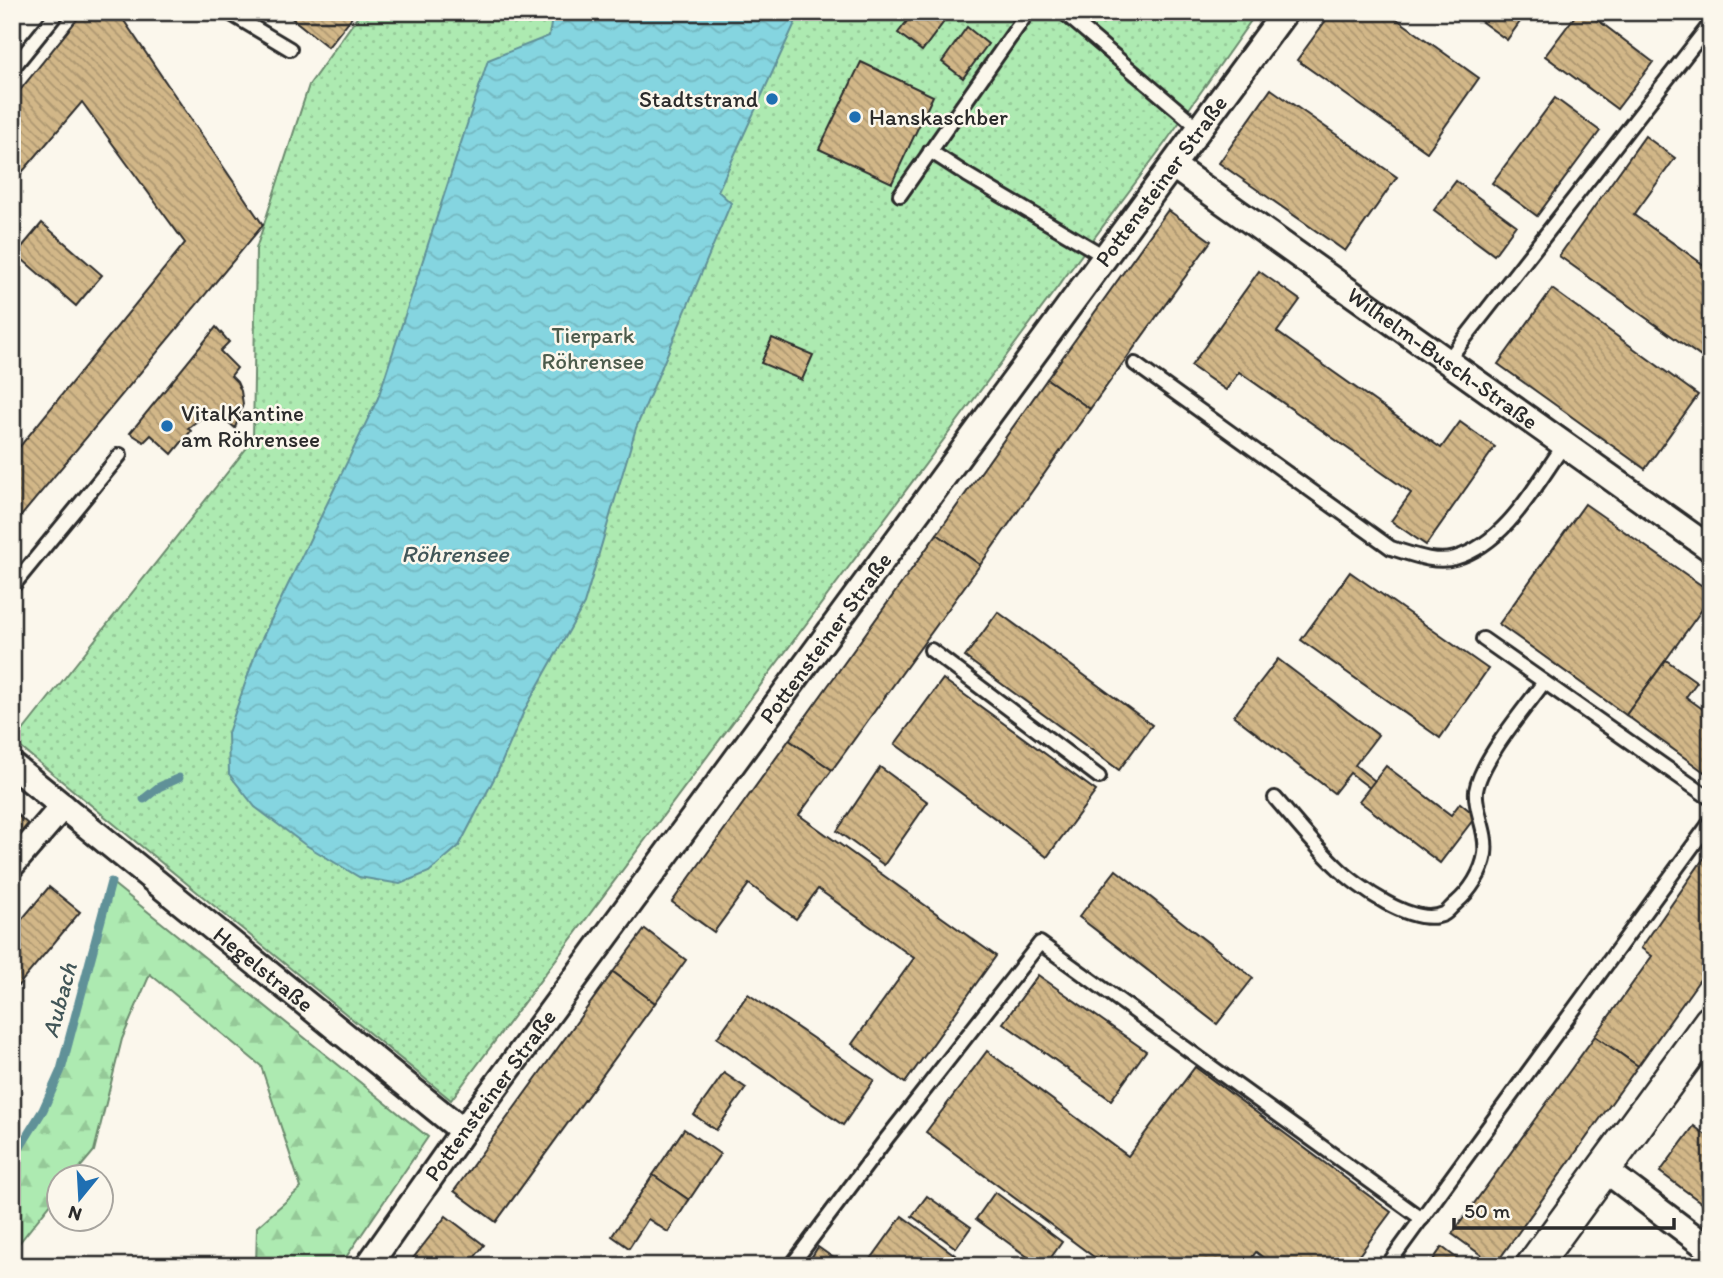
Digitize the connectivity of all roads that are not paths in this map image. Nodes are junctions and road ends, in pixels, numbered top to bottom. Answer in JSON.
{"nodes":[{"id":1,"x":58,"y":12,"type":"edge"},
{"id":2,"x":228,"y":12,"type":"edge"},
{"id":3,"x":1028,"y":12,"type":"edge"},
{"id":4,"x":1063,"y":12,"type":"edge"},
{"id":5,"x":1284,"y":12,"type":"edge"},
{"id":6,"x":1711,"y":23,"type":"edge"},
{"id":7,"x":290,"y":49,"type":"dead end"},
{"id":8,"x":12,"y":69,"type":"edge"},
{"id":9,"x":1199,"y":128,"type":"junction"},
{"id":10,"x":930,"y":150,"type":"junction"},
{"id":11,"x":1173,"y":166,"type":"junction"},
{"id":12,"x":900,"y":195,"type":"dead end"},
{"id":13,"x":1104,"y":256,"type":"junction"},
{"id":14,"x":1447,"y":361,"type":"junction"},
{"id":15,"x":1135,"y":364,"type":"dead end"},
{"id":16,"x":1563,"y":446,"type":"junction"},
{"id":17,"x":120,"y":455,"type":"dead end"},
{"id":18,"x":1711,"y":550,"type":"edge"},
{"id":19,"x":12,"y":587,"type":"edge"},
{"id":20,"x":1483,"y":639,"type":"dead end"},
{"id":21,"x":931,"y":650,"type":"dead end"},
{"id":22,"x":1544,"y":682,"type":"junction"},
{"id":23,"x":12,"y":765,"type":"edge"},
{"id":24,"x":1099,"y":777,"type":"dead end"},
{"id":25,"x":1275,"y":798,"type":"dead end"},
{"id":26,"x":1711,"y":799,"type":"edge"},
{"id":27,"x":63,"y":806,"type":"junction"},
{"id":28,"x":1711,"y":821,"type":"edge"},
{"id":29,"x":12,"y":865,"type":"edge"},
{"id":30,"x":1711,"y":1022,"type":"edge"},
{"id":31,"x":463,"y":1130,"type":"junction"},
{"id":32,"x":1604,"y":1170,"type":"junction"},
{"id":33,"x":1422,"y":1219,"type":"junction"},
{"id":34,"x":1711,"y":1250,"type":"edge"},
{"id":35,"x":368,"y":1266,"type":"edge"},
{"id":36,"x":791,"y":1266,"type":"edge"},
{"id":37,"x":1387,"y":1266,"type":"edge"},
{"id":38,"x":1534,"y":1266,"type":"edge"}],
"edges":[{"from":1,"to":8,"type":"lane"},
{"from":2,"to":7,"type":"lane"},
{"from":3,"to":10,"type":"lane"},
{"from":4,"to":9,"type":"lane"},
{"from":5,"to":9,"type":"street","name":"Pottensteiner Straße"},
{"from":6,"to":14,"type":"lane"},
{"from":9,"to":11,"type":"street","name":"Pottensteiner Straße"},
{"from":10,"to":12,"type":"lane"},
{"from":10,"to":13,"type":"lane"},
{"from":11,"to":13,"type":"street","name":"Pottensteiner Straße"},
{"from":11,"to":14,"type":"street","name":"Wilhelm-Busch-Straße"},
{"from":13,"to":31,"type":"street","name":"Pottensteiner Straße"},
{"from":14,"to":16,"type":"street","name":"Wilhelm-Busch-Straße"},
{"from":15,"to":16,"type":"lane"},
{"from":16,"to":18,"type":"street","name":"Wilhelm-Busch-Straße"},
{"from":17,"to":19,"type":"lane"},
{"from":20,"to":22,"type":"lane"},
{"from":21,"to":24,"type":"lane"},
{"from":22,"to":25,"type":"lane"},
{"from":22,"to":26,"type":"lane"},
{"from":23,"to":27,"type":"street","name":"Hegelstraße"},
{"from":27,"to":29,"type":"street"},
{"from":27,"to":31,"type":"street","name":"Hegelstraße"},
{"from":28,"to":33,"type":"lane"},
{"from":30,"to":32,"type":"street"},
{"from":31,"to":35,"type":"street","name":"Pottensteiner Straße"},
{"from":32,"to":34,"type":"street"},
{"from":32,"to":38,"type":"street"},
{"from":33,"to":36,"type":"lane"},
{"from":33,"to":37,"type":"lane"}]}
